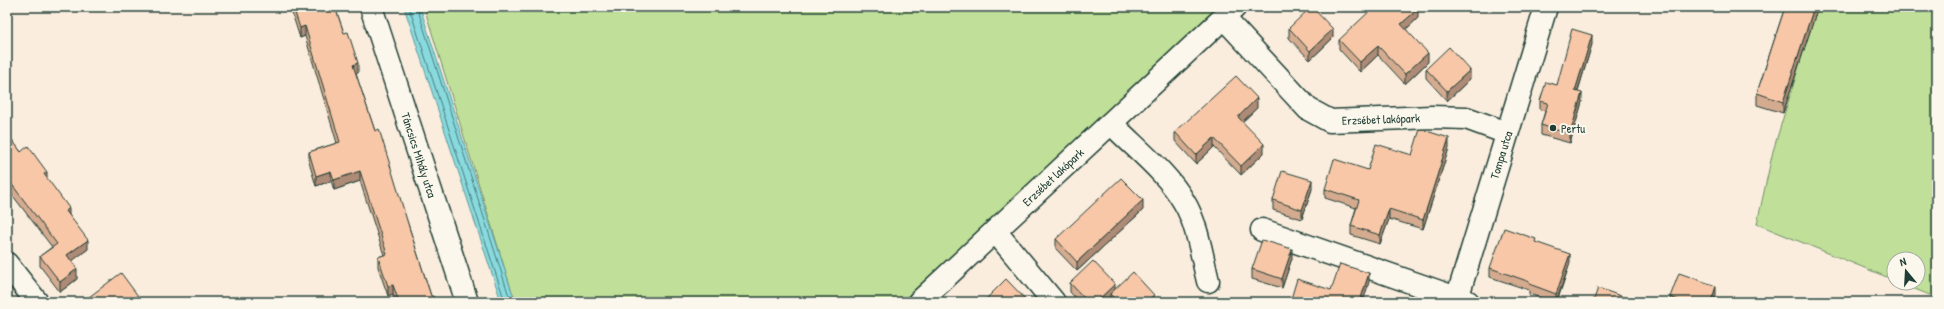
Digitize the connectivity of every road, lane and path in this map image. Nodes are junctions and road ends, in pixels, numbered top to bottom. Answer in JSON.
{"nodes":[{"id":1,"x":371,"y":7,"type":"edge"},
{"id":2,"x":1546,"y":7,"type":"edge"},
{"id":3,"x":1230,"y":12,"type":"edge"},
{"id":4,"x":1111,"y":123,"type":"junction"},
{"id":5,"x":1507,"y":133,"type":"junction"},
{"id":6,"x":1262,"y":230,"type":"dead end"},
{"id":7,"x":995,"y":231,"type":"junction"},
{"id":8,"x":7,"y":264,"type":"edge"},
{"id":9,"x":1208,"y":281,"type":"dead end"},
{"id":10,"x":1460,"y":301,"type":"edge"},
{"id":11,"x":37,"y":302,"type":"edge"},
{"id":12,"x":467,"y":302,"type":"edge"},
{"id":13,"x":919,"y":302,"type":"edge"},
{"id":14,"x":1054,"y":302,"type":"edge"}],
"edges":[{"from":1,"to":12,"type":"street","name":"Táncsics Mihály utca"},
{"from":2,"to":5,"type":"street","name":"Tompa utca"},
{"from":3,"to":4,"type":"street","name":"Erzsébet lakópark"},
{"from":3,"to":5,"type":"street","name":"Erzsébet lakópark"},
{"from":4,"to":7,"type":"street","name":"Erzsébet lakópark"},
{"from":4,"to":9,"type":"street"},
{"from":5,"to":10,"type":"street","name":"Tompa utca"},
{"from":6,"to":10,"type":"street"},
{"from":7,"to":13,"type":"street","name":"Erzsébet lakópark"},
{"from":7,"to":14,"type":"street"},
{"from":8,"to":11,"type":"street"}]}
